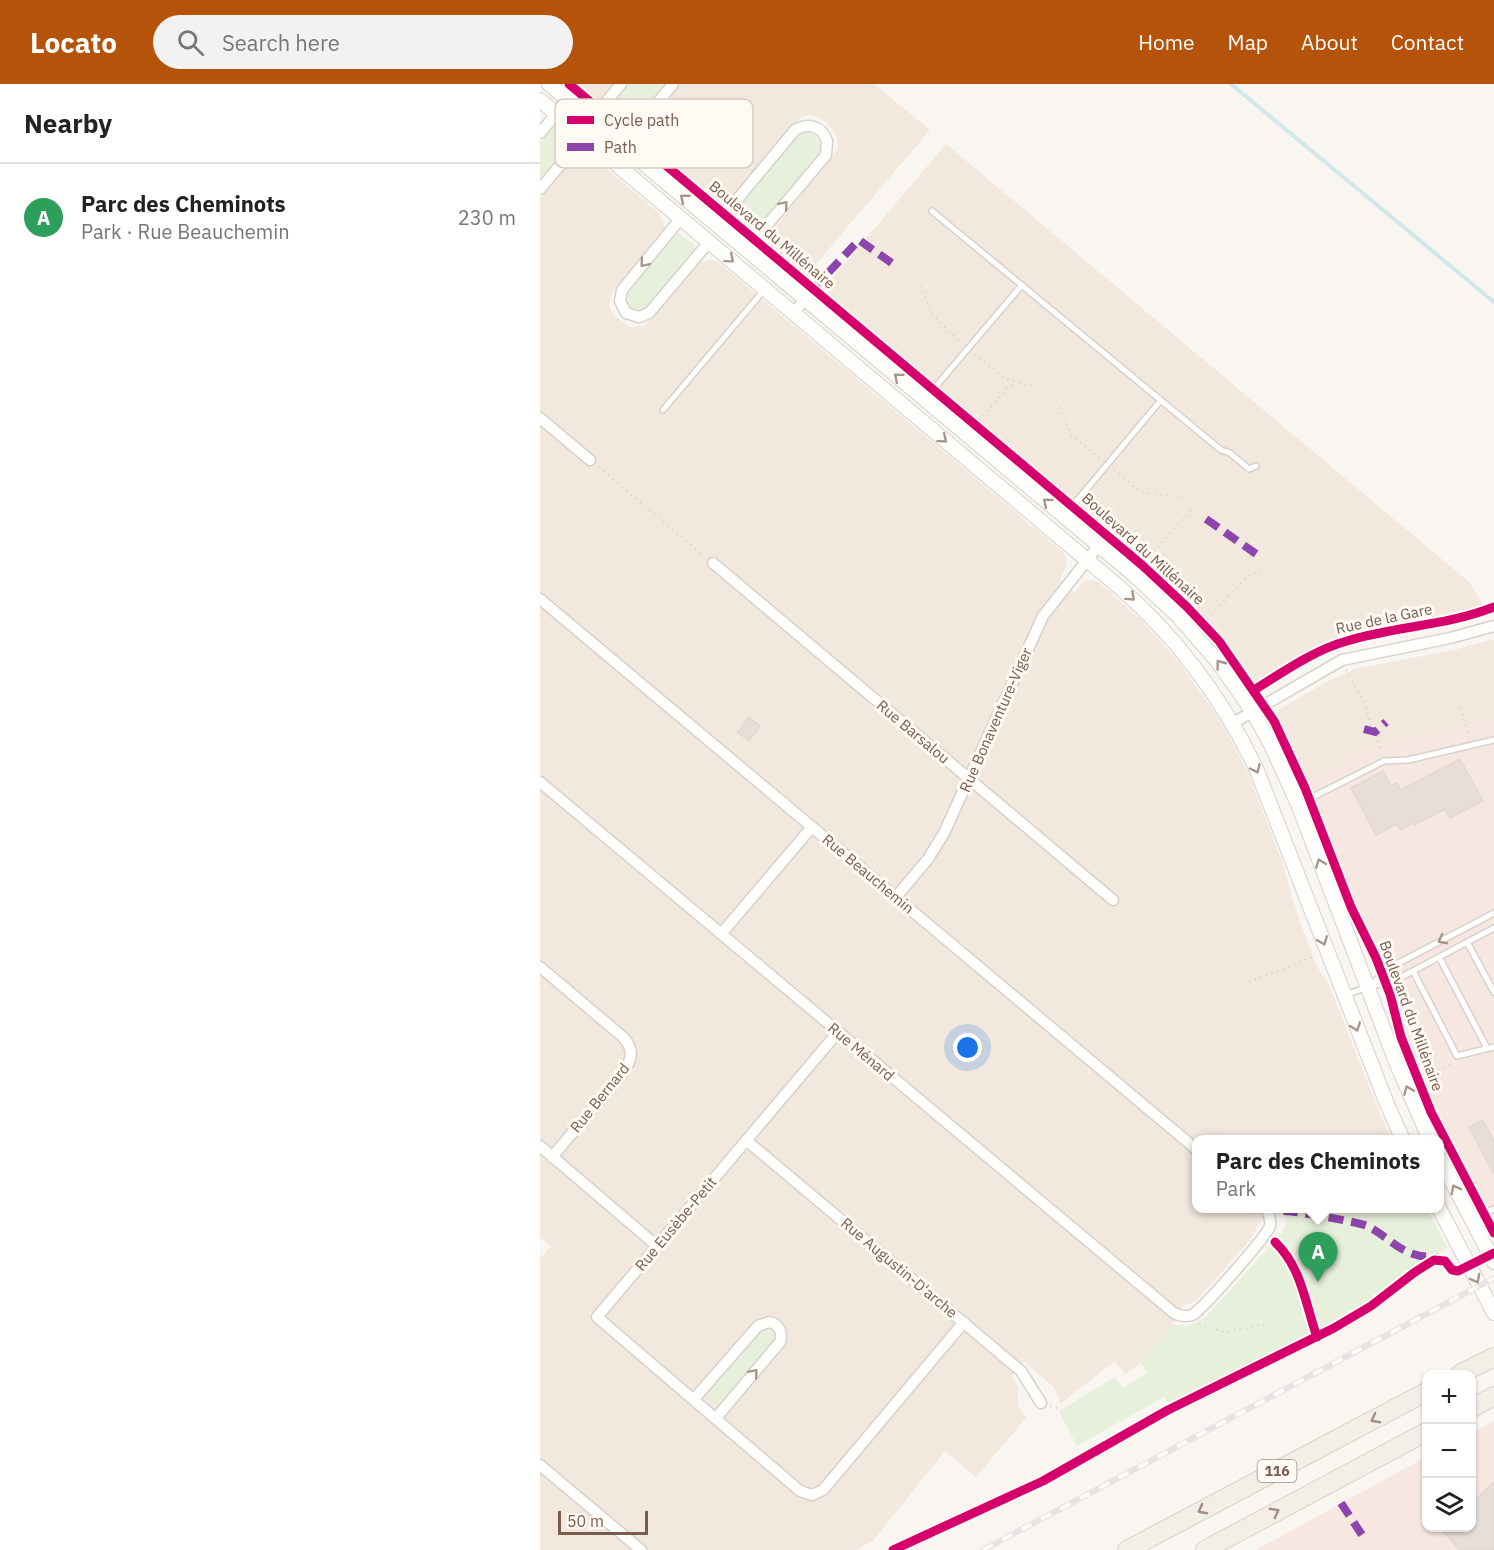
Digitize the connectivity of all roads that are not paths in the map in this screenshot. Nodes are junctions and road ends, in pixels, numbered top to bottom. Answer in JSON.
{"nodes":[{"id":1,"x":549,"y":84,"type":"edge"},
{"id":2,"x":621,"y":84,"type":"edge"},
{"id":3,"x":673,"y":84,"type":"edge"},
{"id":4,"x":566,"y":99,"type":"edge"},
{"id":5,"x":608,"y":99,"type":"edge"},
{"id":6,"x":661,"y":99,"type":"edge"},
{"id":7,"x":540,"y":100,"type":"edge"},
{"id":8,"x":555,"y":113,"type":"edge"},
{"id":9,"x":555,"y":115,"type":"edge"},
{"id":10,"x":540,"y":133,"type":"edge"},
{"id":11,"x":558,"y":168,"type":"edge"},
{"id":12,"x":621,"y":168,"type":"edge"},
{"id":13,"x":648,"y":168,"type":"edge"},
{"id":14,"x":540,"y":189,"type":"edge"},
{"id":15,"x":932,"y":210,"type":"dead end"},
{"id":16,"x":681,"y":218,"type":"junction"},
{"id":17,"x":716,"y":225,"type":"junction"},
{"id":18,"x":709,"y":242,"type":"junction"},
{"id":19,"x":746,"y":250,"type":"junction"},
{"id":20,"x":1022,"y":285,"type":"junction"},
{"id":21,"x":765,"y":289,"type":"junction"},
{"id":22,"x":809,"y":294,"type":"junction"},
{"id":23,"x":794,"y":313,"type":"junction"},
{"id":24,"x":925,"y":400,"type":"junction"},
{"id":25,"x":1161,"y":400,"type":"junction"},
{"id":26,"x":663,"y":410,"type":"dead end"},
{"id":27,"x":540,"y":418,"type":"edge"},
{"id":28,"x":590,"y":460,"type":"road end"},
{"id":29,"x":1256,"y":466,"type":"dead end"},
{"id":30,"x":1064,"y":516,"type":"junction"},
{"id":31,"x":1099,"y":545,"type":"junction"},
{"id":32,"x":1087,"y":559,"type":"junction"},
{"id":33,"x":713,"y":563,"type":"road end"},
{"id":34,"x":540,"y":599,"type":"edge"},
{"id":35,"x":1494,"y":626,"type":"edge"},
{"id":36,"x":1253,"y":712,"type":"junction"},
{"id":37,"x":1233,"y":723,"type":"junction"},
{"id":38,"x":1494,"y":740,"type":"edge"},
{"id":39,"x":970,"y":780,"type":"junction"},
{"id":40,"x":540,"y":782,"type":"edge"},
{"id":41,"x":1298,"y":804,"type":"junction"},
{"id":42,"x":812,"y":827,"type":"junction"},
{"id":43,"x":896,"y":897,"type":"junction"},
{"id":44,"x":1113,"y":900,"type":"dead end"},
{"id":45,"x":1494,"y":913,"type":"edge"},
{"id":46,"x":1494,"y":928,"type":"edge"},
{"id":47,"x":721,"y":934,"type":"junction"},
{"id":48,"x":1467,"y":942,"type":"junction"},
{"id":49,"x":1439,"y":957,"type":"junction"},
{"id":50,"x":540,"y":967,"type":"edge"},
{"id":51,"x":1413,"y":971,"type":"junction"},
{"id":52,"x":1367,"y":987,"type":"junction"},
{"id":53,"x":1494,"y":992,"type":"edge"},
{"id":54,"x":1344,"y":996,"type":"junction"},
{"id":55,"x":838,"y":1032,"type":"junction"},
{"id":56,"x":1494,"y":1047,"type":"edge"},
{"id":57,"x":1487,"y":1048,"type":"junction"},
{"id":58,"x":1401,"y":1135,"type":"edge"},
{"id":59,"x":1429,"y":1135,"type":"edge"},
{"id":60,"x":747,"y":1141,"type":"junction"},
{"id":61,"x":1192,"y":1145,"type":"edge"},
{"id":62,"x":540,"y":1146,"type":"edge"},
{"id":63,"x":552,"y":1157,"type":"junction"},
{"id":64,"x":1444,"y":1167,"type":"edge"},
{"id":65,"x":1494,"y":1209,"type":"edge"},
{"id":66,"x":1267,"y":1213,"type":"edge"},
{"id":67,"x":1440,"y":1213,"type":"edge"},
{"id":68,"x":1471,"y":1219,"type":"junction"},
{"id":69,"x":657,"y":1246,"type":"junction"},
{"id":70,"x":1494,"y":1262,"type":"edge"},
{"id":71,"x":1494,"y":1313,"type":"edge"},
{"id":72,"x":964,"y":1322,"type":"junction"},
{"id":73,"x":1494,"y":1357,"type":"edge"},
{"id":74,"x":1468,"y":1370,"type":"edge"},
{"id":75,"x":1422,"y":1394,"type":"edge"},
{"id":76,"x":1494,"y":1396,"type":"edge"},
{"id":77,"x":694,"y":1399,"type":"junction"},
{"id":78,"x":1041,"y":1403,"type":"dead end"},
{"id":79,"x":1476,"y":1406,"type":"edge"},
{"id":80,"x":716,"y":1418,"type":"junction"},
{"id":81,"x":1422,"y":1434,"type":"edge"},
{"id":82,"x":540,"y":1465,"type":"edge"},
{"id":83,"x":641,"y":1550,"type":"edge"},
{"id":84,"x":1127,"y":1550,"type":"edge"},
{"id":85,"x":1205,"y":1550,"type":"edge"}],
"edges":[{"from":1,"to":4,"type":"street","name":"Boulevard du Millénaire"},
{"from":2,"to":5,"type":"street"},
{"from":3,"to":6,"type":"street"},
{"from":7,"to":8,"type":"street"},
{"from":9,"to":10,"type":"street"},
{"from":11,"to":14,"type":"street"},
{"from":12,"to":16,"type":"street"},
{"from":17,"to":13,"type":"street","name":"Boulevard du Millénaire","one_way":true},
{"from":15,"to":20,"type":"lane"},
{"from":16,"to":18,"type":"street"},
{"from":16,"to":18,"type":"street","one_way":true},
{"from":17,"to":19,"type":"street","name":"Boulevard du Millénaire"},
{"from":19,"to":17,"type":"street","name":"Boulevard du Millénaire","one_way":true},
{"from":18,"to":21,"type":"street","one_way":true},
{"from":19,"to":22,"type":"street","name":"Boulevard du Millénaire"},
{"from":20,"to":24,"type":"lane"},
{"from":20,"to":25,"type":"lane"},
{"from":21,"to":23,"type":"street"},
{"from":21,"to":26,"type":"lane"},
{"from":22,"to":23,"type":"street"},
{"from":24,"to":22,"type":"street","name":"Boulevard du Millénaire","one_way":true},
{"from":23,"to":32,"type":"street","one_way":true},
{"from":30,"to":24,"type":"street","name":"Boulevard du Millénaire","one_way":true},
{"from":25,"to":29,"type":"lane"},
{"from":25,"to":30,"type":"lane"},
{"from":27,"to":28,"type":"street"},
{"from":30,"to":31,"type":"street","name":"Boulevard du Millénaire"},
{"from":31,"to":32,"type":"street","name":"Rue Bonaventure-Viger"},
{"from":36,"to":31,"type":"street","name":"Boulevard du Millénaire","one_way":true},
{"from":32,"to":37,"type":"street","one_way":true},
{"from":32,"to":39,"type":"street","name":"Rue Bonaventure-Viger"},
{"from":33,"to":39,"type":"street","name":"Rue Barsalou"},
{"from":34,"to":42,"type":"street","name":"Rue Beauchemin"},
{"from":35,"to":36,"type":"street","name":"Rue de la Gare"},
{"from":36,"to":37,"type":"street","name":"Rue de la Gare"},
{"from":36,"to":41,"type":"street","name":"Boulevard du Millénaire"},
{"from":37,"to":54,"type":"street","one_way":true},
{"from":38,"to":41,"type":"lane"},
{"from":39,"to":43,"type":"street","name":"Rue Bonaventure-Viger"},
{"from":39,"to":44,"type":"street","name":"Rue Barsalou"},
{"from":40,"to":47,"type":"street","name":"Rue Ménard"},
{"from":52,"to":41,"type":"street","name":"Boulevard du Millénaire","one_way":true},
{"from":42,"to":43,"type":"street","name":"Rue Beauchemin"},
{"from":42,"to":47,"type":"street"},
{"from":43,"to":61,"type":"street","name":"Rue Beauchemin"},
{"from":45,"to":52,"type":"lane","one_way":true},
{"from":46,"to":48,"type":"lane"},
{"from":47,"to":55,"type":"street","name":"Rue Ménard"},
{"from":48,"to":49,"type":"lane"},
{"from":48,"to":53,"type":"lane"},
{"from":49,"to":51,"type":"lane"},
{"from":49,"to":57,"type":"lane"},
{"from":50,"to":63,"type":"street","name":"Rue Bernard"},
{"from":51,"to":52,"type":"lane"},
{"from":51,"to":57,"type":"lane"},
{"from":52,"to":54,"type":"lane"},
{"from":59,"to":52,"type":"street","name":"Boulevard du Millénaire","one_way":true},
{"from":54,"to":58,"type":"street","one_way":true},
{"from":55,"to":60,"type":"street","name":"Rue Eusèbe-Petit"},
{"from":55,"to":66,"type":"street","name":"Rue Ménard"},
{"from":56,"to":57,"type":"lane"},
{"from":60,"to":69,"type":"street","name":"Rue Eusèbe-Petit"},
{"from":60,"to":72,"type":"street","name":"Rue Augustin-D'arche"},
{"from":62,"to":63,"type":"street"},
{"from":63,"to":69,"type":"street"},
{"from":68,"to":64,"type":"street","one_way":true},
{"from":65,"to":68,"type":"lane"},
{"from":67,"to":71,"type":"street","one_way":true},
{"from":68,"to":70,"type":"street"},
{"from":69,"to":77,"type":"street","name":"Rue Eusèbe-Petit"},
{"from":72,"to":78,"type":"street","name":"Rue Augustin-D'arche"},
{"from":72,"to":80,"type":"street","name":"Rue Eusèbe-Petit"},
{"from":73,"to":74,"type":"main road"},
{"from":75,"to":84,"type":"main road","number":"116","one_way":true},
{"from":76,"to":79,"type":"main road"},
{"from":77,"to":80,"type":"street","name":"Rue Eusèbe-Petit"},
{"from":80,"to":77,"type":"street","one_way":true},
{"from":85,"to":81,"type":"main road","number":"116","one_way":true},
{"from":82,"to":83,"type":"street"}]}
